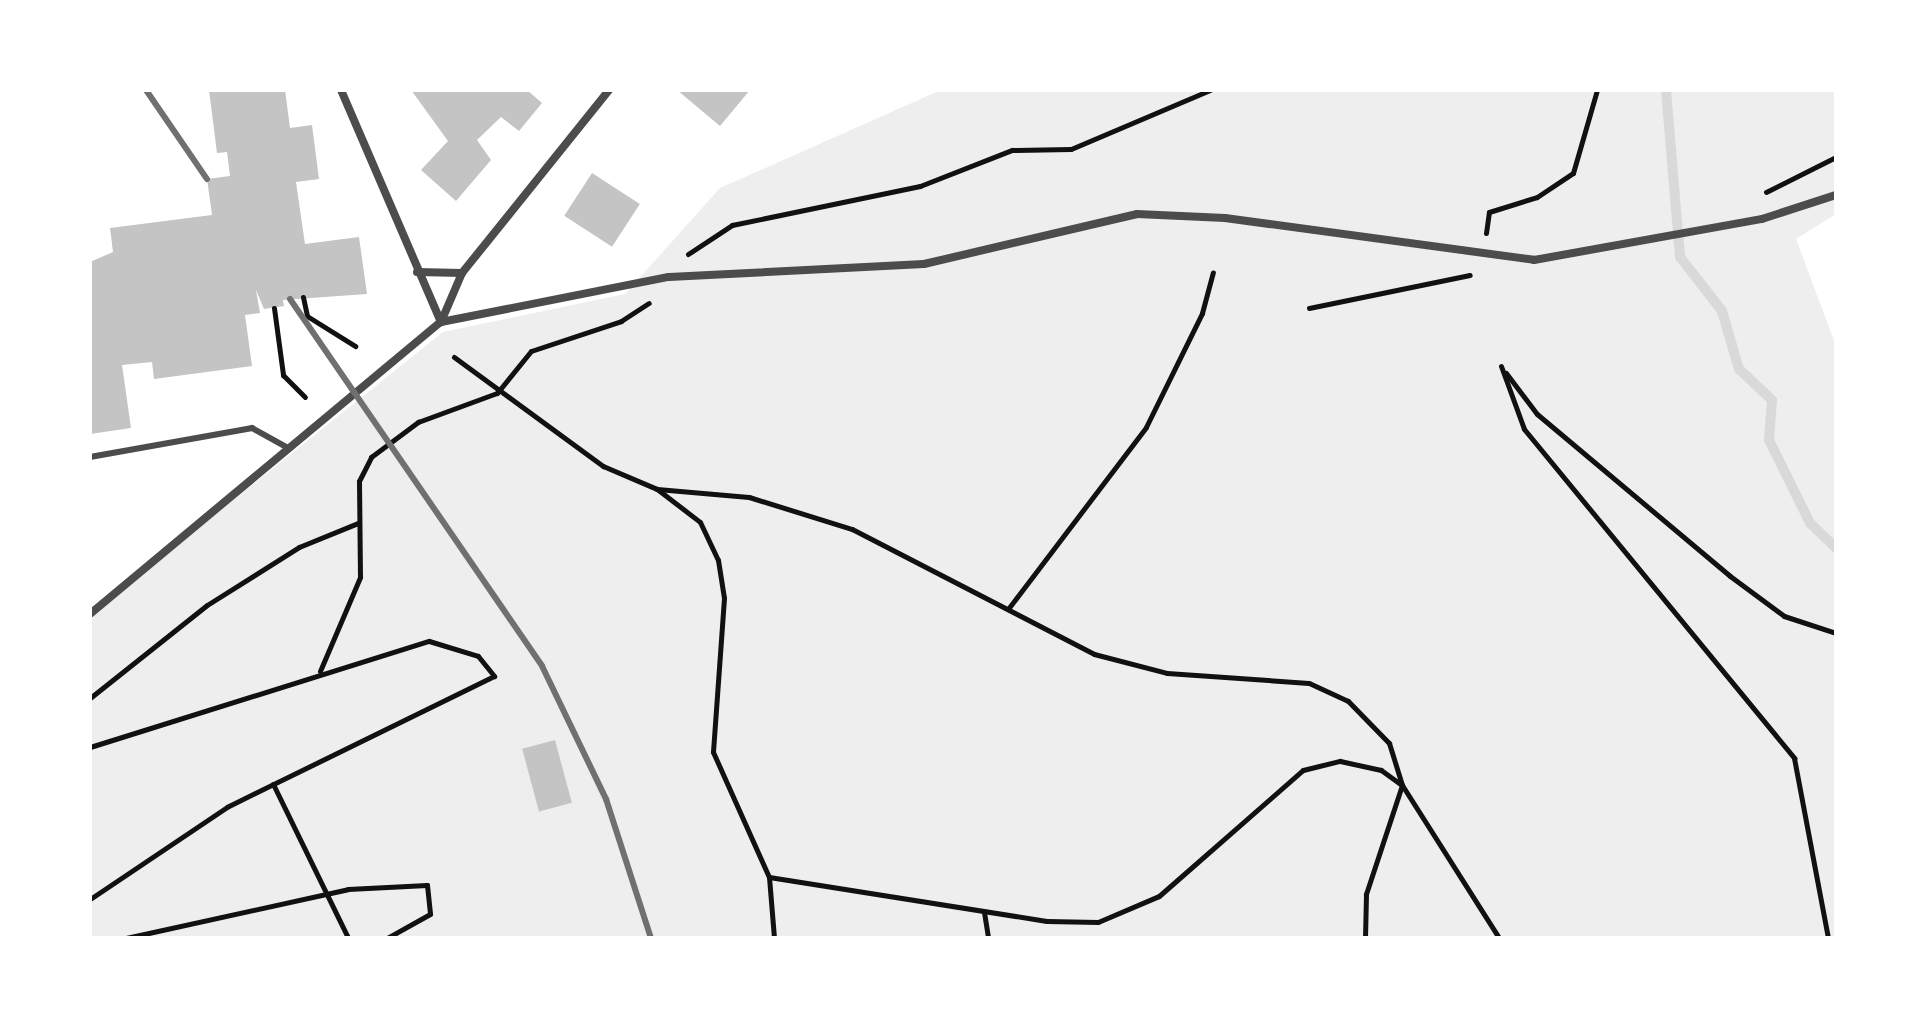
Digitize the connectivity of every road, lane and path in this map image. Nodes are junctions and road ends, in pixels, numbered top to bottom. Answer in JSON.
{"nodes":[{"id":1,"x":341,"y":90,"type":"edge"},
{"id":2,"x":609,"y":90,"type":"edge"},
{"id":3,"x":1210,"y":90,"type":"edge"},
{"id":4,"x":1597,"y":90,"type":"edge"},
{"id":5,"x":1836,"y":157,"type":"edge"},
{"id":6,"x":1836,"y":195,"type":"edge"},
{"id":7,"x":1755,"y":196,"type":"dead end"},
{"id":8,"x":1486,"y":234,"type":"dead end"},
{"id":9,"x":417,"y":272,"type":"junction"},
{"id":10,"x":1213,"y":272,"type":"dead end"},
{"id":11,"x":462,"y":273,"type":"junction"},
{"id":12,"x":1471,"y":275,"type":"dead end"},
{"id":13,"x":669,"y":277,"type":"junction"},
{"id":14,"x":303,"y":297,"type":"dead end"},
{"id":15,"x":274,"y":308,"type":"dead end"},
{"id":16,"x":1309,"y":308,"type":"dead end"},
{"id":17,"x":441,"y":322,"type":"junction"},
{"id":18,"x":355,"y":346,"type":"dead end"},
{"id":19,"x":454,"y":357,"type":"dead end"},
{"id":20,"x":497,"y":393,"type":"junction"},
{"id":21,"x":305,"y":397,"type":"dead end"},
{"id":22,"x":288,"y":448,"type":"junction"},
{"id":23,"x":90,"y":457,"type":"edge"},
{"id":24,"x":657,"y":489,"type":"junction"},
{"id":25,"x":358,"y":523,"type":"junction"},
{"id":26,"x":1008,"y":609,"type":"junction"},
{"id":27,"x":90,"y":614,"type":"edge"},
{"id":28,"x":1835,"y":633,"type":"edge"},
{"id":29,"x":320,"y":671,"type":"junction"},
{"id":30,"x":90,"y":698,"type":"edge"},
{"id":31,"x":90,"y":747,"type":"edge"},
{"id":32,"x":273,"y":784,"type":"junction"},
{"id":33,"x":1402,"y":785,"type":"junction"},
{"id":34,"x":769,"y":877,"type":"junction"},
{"id":35,"x":329,"y":895,"type":"junction"},
{"id":36,"x":90,"y":899,"type":"edge"},
{"id":37,"x":984,"y":912,"type":"junction"},
{"id":38,"x":126,"y":938,"type":"edge"},
{"id":39,"x":348,"y":938,"type":"edge"},
{"id":40,"x":387,"y":938,"type":"edge"},
{"id":41,"x":774,"y":938,"type":"edge"},
{"id":42,"x":988,"y":938,"type":"edge"},
{"id":43,"x":1365,"y":938,"type":"edge"},
{"id":44,"x":1499,"y":938,"type":"edge"},
{"id":45,"x":1828,"y":938,"type":"edge"}],
"edges":[{"from":1,"to":9,"type":"street"},
{"from":2,"to":11,"type":"street"},
{"from":3,"to":13,"type":"path"},
{"from":4,"to":8,"type":"path"},
{"from":5,"to":7,"type":"path"},
{"from":6,"to":13,"type":"street"},
{"from":9,"to":11,"type":"street"},
{"from":9,"to":17,"type":"street"},
{"from":10,"to":26,"type":"path"},
{"from":11,"to":17,"type":"street"},
{"from":12,"to":16,"type":"path"},
{"from":13,"to":17,"type":"street"},
{"from":13,"to":20,"type":"path"},
{"from":14,"to":18,"type":"path"},
{"from":15,"to":21,"type":"path"},
{"from":17,"to":22,"type":"street"},
{"from":19,"to":20,"type":"path"},
{"from":20,"to":24,"type":"path"},
{"from":20,"to":25,"type":"path"},
{"from":22,"to":23,"type":"lane"},
{"from":22,"to":27,"type":"street"},
{"from":24,"to":26,"type":"path"},
{"from":24,"to":34,"type":"path"},
{"from":25,"to":29,"type":"path"},
{"from":25,"to":30,"type":"path"},
{"from":26,"to":33,"type":"path"},
{"from":28,"to":45,"type":"path"},
{"from":29,"to":31,"type":"path"},
{"from":29,"to":32,"type":"path"},
{"from":32,"to":35,"type":"path"},
{"from":32,"to":36,"type":"path"},
{"from":33,"to":37,"type":"path"},
{"from":33,"to":43,"type":"path"},
{"from":33,"to":44,"type":"path"},
{"from":34,"to":37,"type":"path"},
{"from":34,"to":41,"type":"path"},
{"from":35,"to":38,"type":"path"},
{"from":35,"to":39,"type":"path"},
{"from":35,"to":40,"type":"path"},
{"from":37,"to":42,"type":"path"}]}
